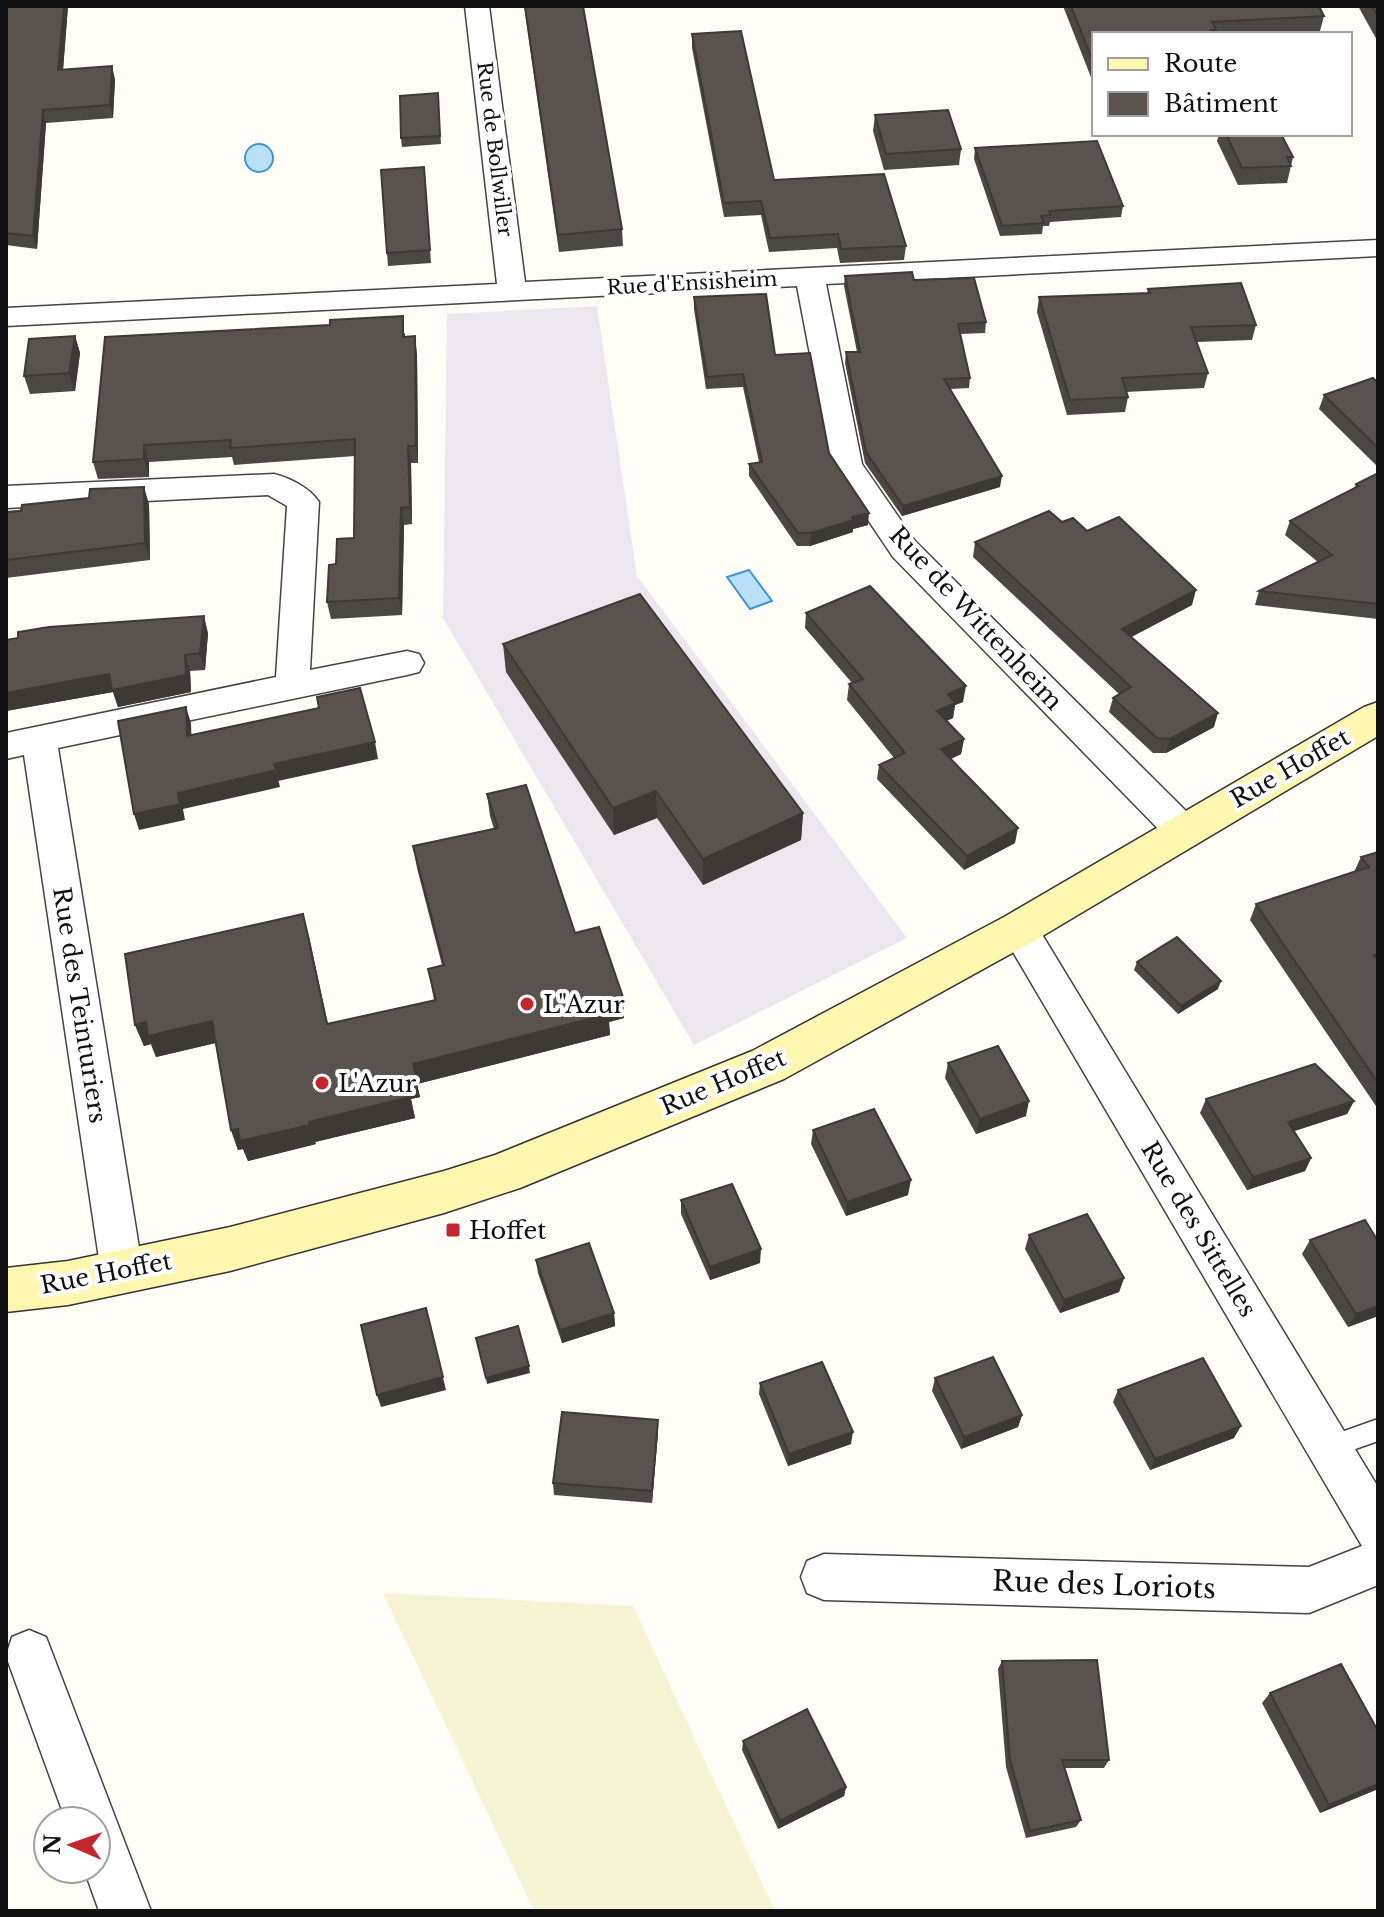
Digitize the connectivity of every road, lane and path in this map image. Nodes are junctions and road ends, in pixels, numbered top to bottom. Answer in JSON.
{"nodes":[{"id":1,"x":477,"y":6,"type":"edge"},
{"id":2,"x":1378,"y":248,"type":"edge"},
{"id":3,"x":810,"y":277,"type":"junction"},
{"id":4,"x":512,"y":292,"type":"junction"},
{"id":5,"x":6,"y":317,"type":"edge"},
{"id":6,"x":6,"y":497,"type":"edge"},
{"id":7,"x":294,"y":652,"type":"junction"},
{"id":8,"x":407,"y":663,"type":"dead end"},
{"id":9,"x":330,"y":678,"type":"junction"},
{"id":10,"x":292,"y":686,"type":"junction"},
{"id":11,"x":1378,"y":717,"type":"edge"},
{"id":12,"x":22,"y":742,"type":"edge"},
{"id":13,"x":1183,"y":831,"type":"junction"},
{"id":14,"x":1019,"y":929,"type":"junction"},
{"id":15,"x":122,"y":1272,"type":"junction"},
{"id":16,"x":6,"y":1290,"type":"edge"},
{"id":17,"x":1378,"y":1430,"type":"edge"},
{"id":18,"x":1330,"y":1447,"type":"junction"},
{"id":19,"x":1378,"y":1530,"type":"edge"},
{"id":20,"x":1378,"y":1562,"type":"edge"},
{"id":21,"x":824,"y":1577,"type":"dead end"},
{"id":22,"x":29,"y":1654,"type":"dead end"},
{"id":23,"x":85,"y":1805,"type":"edge"},
{"id":24,"x":112,"y":1876,"type":"edge"},
{"id":25,"x":125,"y":1911,"type":"edge"}],
"edges":[{"from":1,"to":4,"type":"street","name":"Rue de Bollwiller"},
{"from":2,"to":3,"type":"street","name":"Rue d'Ensisheim"},
{"from":3,"to":4,"type":"street","name":"Rue d'Ensisheim"},
{"from":3,"to":13,"type":"street","name":"Rue de Wittenheim"},
{"from":4,"to":5,"type":"street","name":"Rue d'Ensisheim"},
{"from":6,"to":7,"type":"street"},
{"from":7,"to":9,"type":"street"},
{"from":7,"to":10,"type":"street"},
{"from":8,"to":9,"type":"street","name":"Rue des Teinturiers"},
{"from":9,"to":10,"type":"street","name":"Rue des Teinturiers"},
{"from":10,"to":12,"type":"street","name":"Rue des Teinturiers"},
{"from":11,"to":13,"type":"main road","name":"Rue Hoffet"},
{"from":12,"to":15,"type":"street","name":"Rue des Teinturiers"},
{"from":13,"to":14,"type":"main road","name":"Rue Hoffet"},
{"from":14,"to":15,"type":"main road","name":"Rue Hoffet"},
{"from":14,"to":18,"type":"street","name":"Rue des Sittelles"},
{"from":15,"to":16,"type":"main road","name":"Rue Hoffet"},
{"from":17,"to":18,"type":"lane"},
{"from":18,"to":19,"type":"street","name":"Rue des Sittelles"},
{"from":20,"to":21,"type":"street","name":"Rue des Loriots"},
{"from":22,"to":23,"type":"street"},
{"from":24,"to":25,"type":"street"}]}
